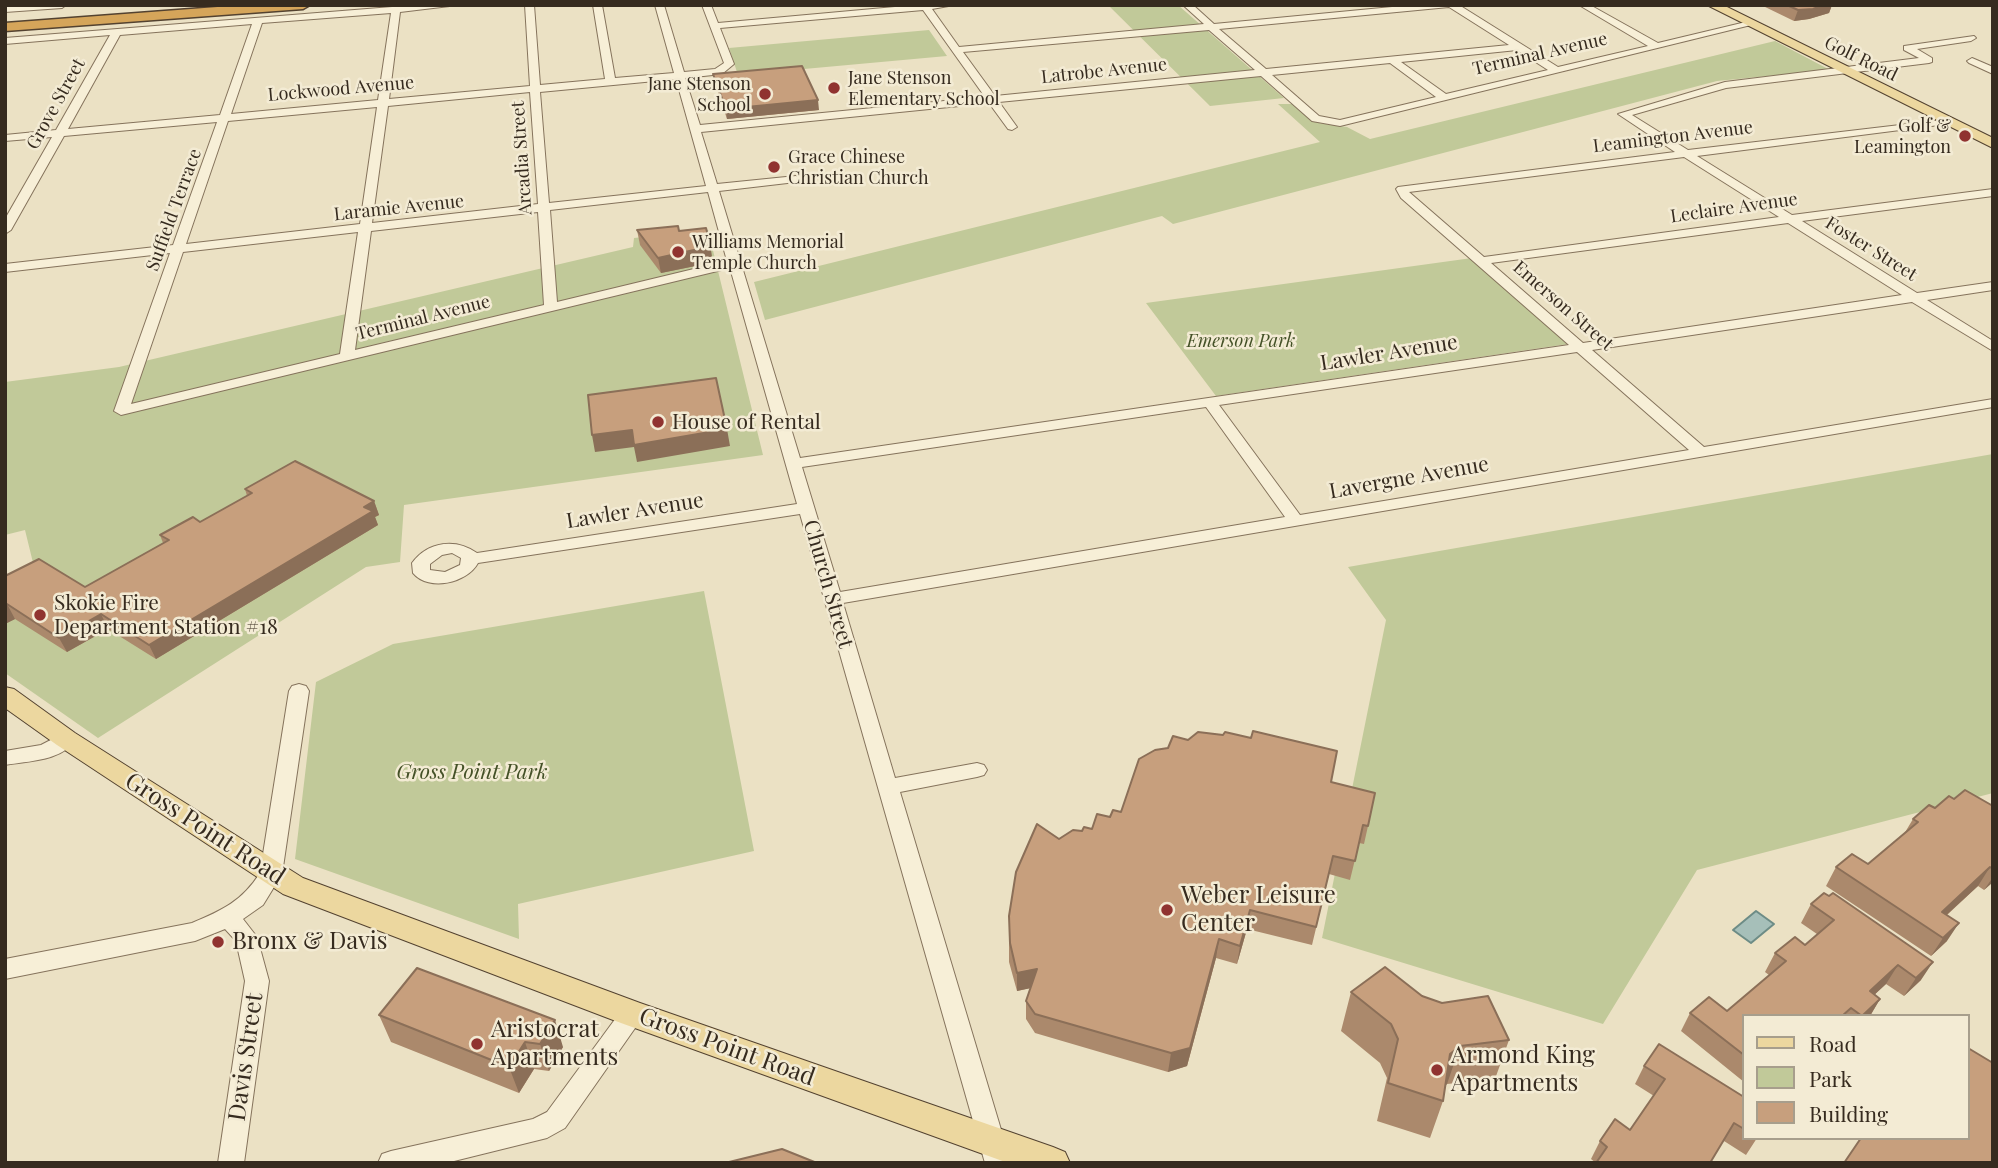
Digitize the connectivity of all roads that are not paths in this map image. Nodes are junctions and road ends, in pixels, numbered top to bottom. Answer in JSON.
{"nodes":[{"id":1,"x":62,"y":5,"type":"edge"},
{"id":2,"x":202,"y":5,"type":"edge"},
{"id":3,"x":303,"y":5,"type":"edge"},
{"id":4,"x":454,"y":5,"type":"edge"},
{"id":5,"x":529,"y":5,"type":"edge"},
{"id":6,"x":597,"y":5,"type":"edge"},
{"id":7,"x":659,"y":5,"type":"edge"},
{"id":8,"x":706,"y":5,"type":"edge"},
{"id":9,"x":950,"y":5,"type":"edge"},
{"id":10,"x":1187,"y":5,"type":"edge"},
{"id":11,"x":1446,"y":5,"type":"edge"},
{"id":12,"x":1452,"y":5,"type":"edge"},
{"id":13,"x":1583,"y":5,"type":"edge"},
{"id":14,"x":1713,"y":5,"type":"edge"},
{"id":15,"x":925,"y":6,"type":"edge"},
{"id":16,"x":5,"y":9,"type":"edge"},
{"id":17,"x":396,"y":10,"type":"junction"},
{"id":18,"x":5,"y":19,"type":"edge"},
{"id":19,"x":258,"y":21,"type":"junction"},
{"id":20,"x":1750,"y":24,"type":"junction"},
{"id":21,"x":714,"y":26,"type":"junction"},
{"id":22,"x":5,"y":27,"type":"edge"},
{"id":23,"x":1212,"y":27,"type":"junction"},
{"id":24,"x":117,"y":32,"type":"junction"},
{"id":25,"x":1971,"y":38,"type":"dead end"},
{"id":26,"x":5,"y":41,"type":"edge"},
{"id":27,"x":1656,"y":46,"type":"junction"},
{"id":28,"x":1518,"y":47,"type":"junction"},
{"id":29,"x":957,"y":50,"type":"junction"},
{"id":30,"x":1393,"y":60,"type":"junction"},
{"id":31,"x":1972,"y":61,"type":"dead end"},
{"id":32,"x":1555,"y":70,"type":"junction"},
{"id":33,"x":1846,"y":71,"type":"junction"},
{"id":34,"x":1993,"y":71,"type":"edge"},
{"id":35,"x":1264,"y":73,"type":"junction"},
{"id":36,"x":679,"y":76,"type":"junction"},
{"id":37,"x":611,"y":82,"type":"junction"},
{"id":38,"x":535,"y":89,"type":"junction"},
{"id":39,"x":1443,"y":97,"type":"junction"},
{"id":40,"x":992,"y":100,"type":"junction"},
{"id":41,"x":383,"y":103,"type":"junction"},
{"id":42,"x":225,"y":118,"type":"junction"},
{"id":43,"x":1947,"y":121,"type":"junction"},
{"id":44,"x":1012,"y":127,"type":"dead end"},
{"id":45,"x":695,"y":129,"type":"junction"},
{"id":46,"x":60,"y":133,"type":"junction"},
{"id":47,"x":5,"y":138,"type":"edge"},
{"id":48,"x":1993,"y":144,"type":"edge"},
{"id":49,"x":1685,"y":153,"type":"junction"},
{"id":50,"x":796,"y":179,"type":"dead end"},
{"id":51,"x":1402,"y":189,"type":"joint"},
{"id":52,"x":712,"y":190,"type":"junction"},
{"id":53,"x":1993,"y":192,"type":"edge"},
{"id":54,"x":544,"y":210,"type":"junction"},
{"id":55,"x":1788,"y":218,"type":"junction"},
{"id":56,"x":365,"y":229,"type":"junction"},
{"id":57,"x":5,"y":230,"type":"edge"},
{"id":58,"x":179,"y":249,"type":"junction"},
{"id":59,"x":1481,"y":261,"type":"junction"},
{"id":60,"x":734,"y":263,"type":"junction"},
{"id":61,"x":5,"y":268,"type":"edge"},
{"id":62,"x":1993,"y":286,"type":"edge"},
{"id":63,"x":1915,"y":298,"type":"junction"},
{"id":64,"x":551,"y":307,"type":"junction"},
{"id":65,"x":1581,"y":347,"type":"junction"},
{"id":66,"x":1993,"y":347,"type":"edge"},
{"id":67,"x":348,"y":356,"type":"junction"},
{"id":68,"x":1993,"y":403,"type":"edge"},
{"id":69,"x":1211,"y":404,"type":"junction"},
{"id":70,"x":121,"y":411,"type":"joint"},
{"id":71,"x":1701,"y":452,"type":"junction"},
{"id":72,"x":793,"y":464,"type":"junction"},
{"id":73,"x":806,"y":508,"type":"junction"},
{"id":74,"x":1296,"y":521,"type":"junction"},
{"id":75,"x":472,"y":559,"type":"dead end"},
{"id":76,"x":832,"y":599,"type":"junction"},
{"id":77,"x":299,"y":691,"type":"dead end"},
{"id":78,"x":5,"y":695,"type":"edge"},
{"id":79,"x":66,"y":739,"type":"junction"},
{"id":80,"x":5,"y":758,"type":"edge"},
{"id":81,"x":977,"y":770,"type":"dead end"},
{"id":82,"x":888,"y":787,"type":"junction"},
{"id":83,"x":271,"y":874,"type":"junction"},
{"id":84,"x":228,"y":918,"type":"junction"},
{"id":85,"x":165,"y":936,"type":"junction"},
{"id":86,"x":5,"y":969,"type":"edge"},
{"id":87,"x":632,"y":1014,"type":"junction"},
{"id":88,"x":995,"y":1151,"type":"edge"},
{"id":89,"x":231,"y":1163,"type":"edge"},
{"id":90,"x":391,"y":1163,"type":"edge"},
{"id":91,"x":1053,"y":1163,"type":"edge"}],
"edges":[{"from":1,"to":16,"type":"street"},
{"from":2,"to":18,"type":"highway"},
{"from":3,"to":22,"type":"highway"},
{"from":4,"to":17,"type":"street"},
{"from":5,"to":38,"type":"street","name":"Arcadia Street"},
{"from":6,"to":37,"type":"street"},
{"from":7,"to":36,"type":"street","name":"Church Street"},
{"from":8,"to":21,"type":"street"},
{"from":9,"to":15,"type":"street"},
{"from":10,"to":23,"type":"street"},
{"from":11,"to":23,"type":"street"},
{"from":12,"to":28,"type":"street"},
{"from":13,"to":27,"type":"street"},
{"from":14,"to":20,"type":"main road","name":"Golf Road"},
{"from":15,"to":21,"type":"street"},
{"from":15,"to":29,"type":"street"},
{"from":17,"to":19,"type":"street"},
{"from":17,"to":41,"type":"street"},
{"from":19,"to":24,"type":"street"},
{"from":19,"to":42,"type":"street","name":"Suffield Terrace"},
{"from":20,"to":27,"type":"street","name":"Terminal Avenue"},
{"from":20,"to":33,"type":"main road","name":"Golf Road"},
{"from":21,"to":36,"type":"street","name":"Lockwood Avenue"},
{"from":23,"to":29,"type":"street"},
{"from":23,"to":35,"type":"street"},
{"from":24,"to":26,"type":"street"},
{"from":24,"to":46,"type":"street","name":"Grove Street"},
{"from":25,"to":33,"type":"street"},
{"from":27,"to":32,"type":"street","name":"Terminal Avenue"},
{"from":28,"to":30,"type":"street","name":"Latrobe Avenue"},
{"from":28,"to":32,"type":"street"},
{"from":29,"to":40,"type":"street"},
{"from":30,"to":35,"type":"street","name":"Latrobe Avenue"},
{"from":30,"to":39,"type":"street"},
{"from":31,"to":34,"type":"street"},
{"from":32,"to":39,"type":"street","name":"Terminal Avenue"},
{"from":33,"to":43,"type":"main road","name":"Golf Road"},
{"from":33,"to":49,"type":"street","name":"Foster Street"},
{"from":35,"to":39,"type":"street","name":"Terminal Avenue"},
{"from":35,"to":40,"type":"street","name":"Latrobe Avenue"},
{"from":36,"to":37,"type":"street","name":"Lockwood Avenue"},
{"from":36,"to":45,"type":"street","name":"Church Street"},
{"from":37,"to":38,"type":"street","name":"Lockwood Avenue"},
{"from":38,"to":41,"type":"street","name":"Lockwood Avenue"},
{"from":38,"to":54,"type":"street","name":"Arcadia Street"},
{"from":40,"to":44,"type":"street"},
{"from":40,"to":45,"type":"street","name":"Latrobe Avenue"},
{"from":41,"to":42,"type":"street","name":"Lockwood Avenue"},
{"from":41,"to":56,"type":"street"},
{"from":42,"to":46,"type":"street","name":"Lockwood Avenue"},
{"from":42,"to":58,"type":"street","name":"Suffield Terrace"},
{"from":43,"to":48,"type":"main road","name":"Golf Road"},
{"from":43,"to":49,"type":"street","name":"Leamington Avenue"},
{"from":45,"to":52,"type":"street","name":"Church Street"},
{"from":46,"to":47,"type":"street","name":"Lockwood Avenue"},
{"from":46,"to":57,"type":"street","name":"Grove Street"},
{"from":49,"to":51,"type":"street","name":"Leamington Avenue"},
{"from":49,"to":55,"type":"street","name":"Foster Street"},
{"from":50,"to":52,"type":"street","name":"Laramie Avenue"},
{"from":51,"to":59,"type":"street","name":"Emerson Street"},
{"from":52,"to":54,"type":"street","name":"Laramie Avenue"},
{"from":52,"to":60,"type":"street","name":"Church Street"},
{"from":53,"to":55,"type":"street","name":"Leclaire Avenue"},
{"from":54,"to":56,"type":"street","name":"Laramie Avenue"},
{"from":54,"to":64,"type":"street","name":"Arcadia Street"},
{"from":55,"to":59,"type":"street","name":"Leclaire Avenue"},
{"from":55,"to":63,"type":"street","name":"Foster Street"},
{"from":56,"to":58,"type":"street","name":"Laramie Avenue"},
{"from":56,"to":67,"type":"street"},
{"from":58,"to":61,"type":"street","name":"Laramie Avenue"},
{"from":58,"to":70,"type":"street","name":"Suffield Terrace"},
{"from":59,"to":65,"type":"street","name":"Emerson Street"},
{"from":60,"to":64,"type":"street","name":"Terminal Avenue"},
{"from":60,"to":72,"type":"street","name":"Church Street"},
{"from":62,"to":63,"type":"street","name":"Lawler Avenue"},
{"from":63,"to":65,"type":"street","name":"Lawler Avenue"},
{"from":63,"to":66,"type":"street","name":"Foster Street"},
{"from":64,"to":67,"type":"street","name":"Terminal Avenue"},
{"from":65,"to":69,"type":"street","name":"Lawler Avenue"},
{"from":65,"to":71,"type":"street","name":"Emerson Street"},
{"from":67,"to":70,"type":"street","name":"Terminal Avenue"},
{"from":68,"to":71,"type":"street","name":"Lavergne Avenue"},
{"from":69,"to":72,"type":"street","name":"Lawler Avenue"},
{"from":69,"to":74,"type":"street"},
{"from":71,"to":74,"type":"street","name":"Lavergne Avenue"},
{"from":72,"to":73,"type":"street","name":"Church Street"},
{"from":73,"to":75,"type":"street","name":"Lawler Avenue"},
{"from":73,"to":76,"type":"street","name":"Church Street"},
{"from":74,"to":76,"type":"street","name":"Lavergne Avenue"},
{"from":76,"to":82,"type":"street","name":"Church Street"},
{"from":77,"to":83,"type":"street"},
{"from":78,"to":79,"type":"main road","name":"Gross Point Road"},
{"from":79,"to":80,"type":"street"},
{"from":79,"to":83,"type":"main road","name":"Gross Point Road"},
{"from":81,"to":82,"type":"street"},
{"from":82,"to":88,"type":"street","name":"Church Street"},
{"from":83,"to":84,"type":"street"},
{"from":83,"to":85,"type":"street"},
{"from":83,"to":87,"type":"main road","name":"Gross Point Road"},
{"from":84,"to":85,"type":"street"},
{"from":84,"to":89,"type":"street","name":"Davis Street"},
{"from":85,"to":86,"type":"street"},
{"from":87,"to":88,"type":"main road","name":"Gross Point Road"},
{"from":87,"to":90,"type":"street"},
{"from":88,"to":91,"type":"main road","name":"Gross Point Road"}]}
